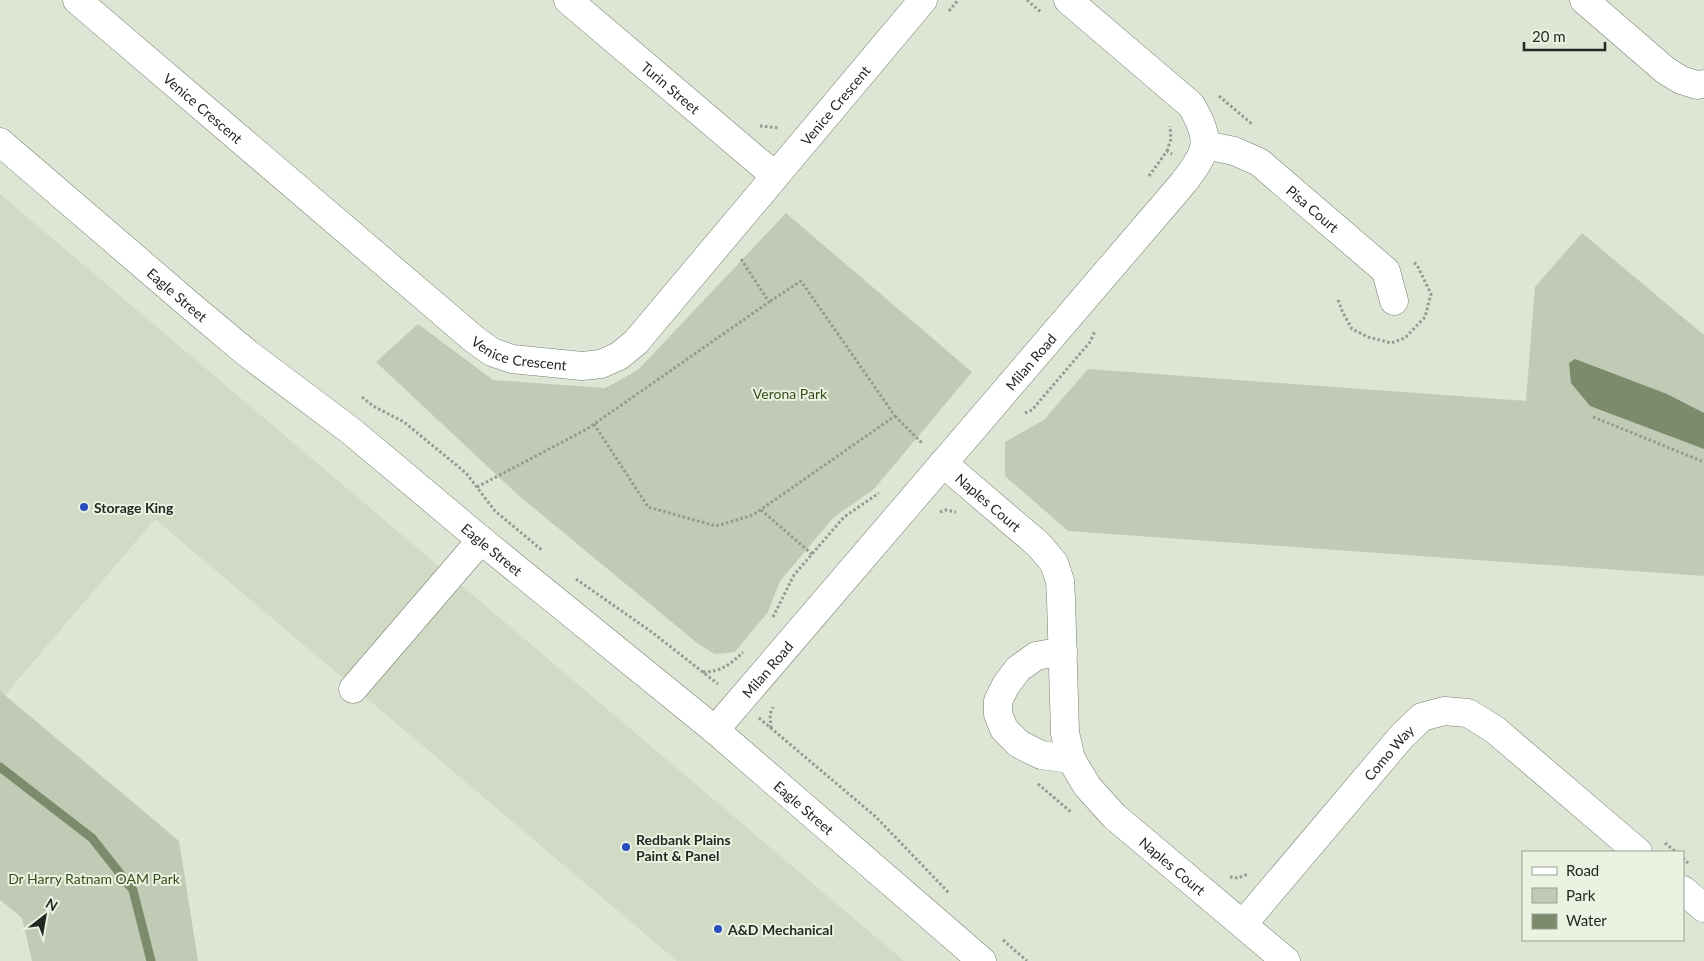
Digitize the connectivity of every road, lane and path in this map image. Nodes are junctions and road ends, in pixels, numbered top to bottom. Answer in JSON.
{"nodes":[{"id":1,"x":77,"y":0,"type":"edge"},
{"id":2,"x":568,"y":0,"type":"edge"},
{"id":3,"x":923,"y":0,"type":"edge"},
{"id":4,"x":958,"y":0,"type":"edge"},
{"id":5,"x":1068,"y":0,"type":"edge"},
{"id":6,"x":1584,"y":0,"type":"edge"},
{"id":7,"x":946,"y":15,"type":"dead end"},
{"id":8,"x":1704,"y":84,"type":"edge"},
{"id":9,"x":755,"y":124,"type":"dead end"},
{"id":10,"x":0,"y":142,"type":"edge"},
{"id":11,"x":1200,"y":157,"type":"junction"},
{"id":12,"x":765,"y":167,"type":"junction"},
{"id":13,"x":1145,"y":182,"type":"dead end"},
{"id":14,"x":1394,"y":301,"type":"dead end"},
{"id":15,"x":769,"y":302,"type":"dead end"},
{"id":16,"x":362,"y":398,"type":"dead end"},
{"id":17,"x":895,"y":416,"type":"junction"},
{"id":18,"x":1593,"y":417,"type":"dead end"},
{"id":19,"x":594,"y":424,"type":"dead end"},
{"id":20,"x":916,"y":450,"type":"dead end"},
{"id":21,"x":1704,"y":462,"type":"edge"},
{"id":22,"x":943,"y":463,"type":"junction"},
{"id":23,"x":884,"y":487,"type":"dead end"},
{"id":24,"x":761,"y":510,"type":"junction"},
{"id":25,"x":481,"y":540,"type":"junction"},
{"id":26,"x":546,"y":554,"type":"dead end"},
{"id":27,"x":812,"y":554,"type":"junction"},
{"id":28,"x":575,"y":578,"type":"dead end"},
{"id":29,"x":768,"y":624,"type":"dead end"},
{"id":30,"x":744,"y":650,"type":"dead end"},
{"id":31,"x":1063,"y":651,"type":"junction"},
{"id":32,"x":703,"y":672,"type":"junction"},
{"id":33,"x":353,"y":689,"type":"dead end"},
{"id":34,"x":739,"y":702,"type":"junction"},
{"id":35,"x":715,"y":730,"type":"junction"},
{"id":36,"x":1071,"y":760,"type":"junction"},
{"id":37,"x":1649,"y":846,"type":"edge"},
{"id":38,"x":1672,"y":851,"type":"edge"},
{"id":39,"x":1254,"y":871,"type":"dead end"},
{"id":40,"x":1201,"y":889,"type":"junction"},
{"id":41,"x":1684,"y":891,"type":"edge"},
{"id":42,"x":954,"y":898,"type":"dead end"},
{"id":43,"x":1704,"y":908,"type":"edge"},
{"id":44,"x":1242,"y":924,"type":"junction"},
{"id":45,"x":998,"y":936,"type":"dead end"},
{"id":46,"x":982,"y":961,"type":"edge"},
{"id":47,"x":1027,"y":961,"type":"edge"},
{"id":48,"x":1286,"y":961,"type":"edge"}],
"edges":[{"from":1,"to":12,"type":"street","name":"Venice Crescent"},
{"from":2,"to":12,"type":"street","name":"Turin Street"},
{"from":3,"to":12,"type":"street","name":"Venice Crescent"},
{"from":4,"to":7,"type":"path"},
{"from":5,"to":11,"type":"street"},
{"from":6,"to":8,"type":"street"},
{"from":9,"to":12,"type":"path"},
{"from":10,"to":25,"type":"street","name":"Eagle Street"},
{"from":11,"to":13,"type":"path"},
{"from":11,"to":14,"type":"street","name":"Pisa Court"},
{"from":11,"to":22,"type":"street","name":"Milan Road"},
{"from":15,"to":17,"type":"path"},
{"from":16,"to":26,"type":"path"},
{"from":17,"to":20,"type":"path"},
{"from":17,"to":24,"type":"path"},
{"from":18,"to":21,"type":"path"},
{"from":19,"to":24,"type":"path"},
{"from":22,"to":31,"type":"street","name":"Naples Court"},
{"from":22,"to":34,"type":"street","name":"Milan Road"},
{"from":23,"to":27,"type":"path"},
{"from":24,"to":27,"type":"path"},
{"from":25,"to":33,"type":"street"},
{"from":25,"to":35,"type":"street","name":"Eagle Street"},
{"from":27,"to":29,"type":"path"},
{"from":28,"to":32,"type":"path"},
{"from":30,"to":32,"type":"path"},
{"from":31,"to":36,"type":"street","name":"Naples Court"},
{"from":31,"to":36,"type":"street"},
{"from":32,"to":34,"type":"path"},
{"from":34,"to":35,"type":"street","name":"Milan Road"},
{"from":34,"to":42,"type":"path"},
{"from":35,"to":46,"type":"street","name":"Eagle Street"},
{"from":36,"to":40,"type":"street","name":"Naples Court"},
{"from":37,"to":38,"type":"path"},
{"from":37,"to":44,"type":"street","name":"Como Way"},
{"from":39,"to":40,"type":"path"},
{"from":40,"to":44,"type":"street","name":"Naples Court"},
{"from":41,"to":43,"type":"street"},
{"from":44,"to":48,"type":"street","name":"Naples Court"},
{"from":45,"to":47,"type":"path"}]}
